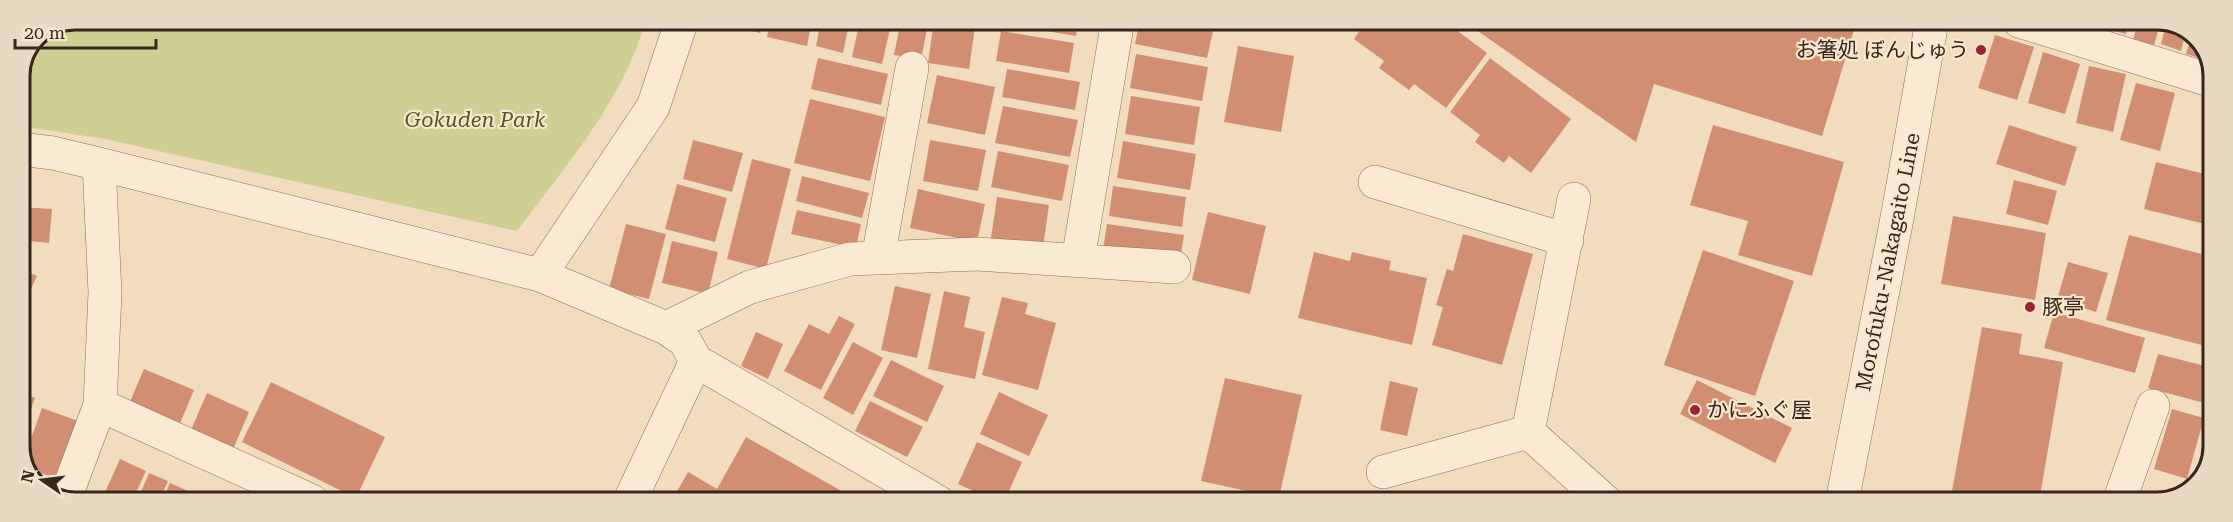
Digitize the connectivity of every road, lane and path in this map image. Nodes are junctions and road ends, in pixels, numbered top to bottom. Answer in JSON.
{"nodes":[{"id":1,"x":679,"y":30,"type":"edge"},
{"id":2,"x":1116,"y":30,"type":"edge"},
{"id":3,"x":1930,"y":30,"type":"edge"},
{"id":4,"x":2048,"y":30,"type":"edge"},
{"id":5,"x":912,"y":68,"type":"dead end"},
{"id":6,"x":2203,"y":78,"type":"edge"},
{"id":7,"x":30,"y":150,"type":"edge"},
{"id":8,"x":99,"y":164,"type":"junction"},
{"id":9,"x":1375,"y":182,"type":"dead end"},
{"id":10,"x":1574,"y":200,"type":"dead end"},
{"id":11,"x":1567,"y":240,"type":"junction"},
{"id":12,"x":878,"y":258,"type":"junction"},
{"id":13,"x":1078,"y":260,"type":"junction"},
{"id":14,"x":1174,"y":267,"type":"dead end"},
{"id":15,"x":540,"y":275,"type":"junction"},
{"id":16,"x":666,"y":328,"type":"junction"},
{"id":17,"x":696,"y":361,"type":"junction"},
{"id":18,"x":100,"y":405,"type":"junction"},
{"id":19,"x":2153,"y":406,"type":"dead end"},
{"id":20,"x":1528,"y":432,"type":"junction"},
{"id":21,"x":1383,"y":472,"type":"dead end"},
{"id":22,"x":68,"y":491,"type":"edge"},
{"id":23,"x":292,"y":492,"type":"edge"},
{"id":24,"x":634,"y":492,"type":"edge"},
{"id":25,"x":921,"y":492,"type":"edge"},
{"id":26,"x":1595,"y":492,"type":"edge"},
{"id":27,"x":1844,"y":492,"type":"edge"},
{"id":28,"x":2123,"y":492,"type":"edge"}],
"edges":[{"from":1,"to":15,"type":"street"},
{"from":2,"to":13,"type":"street"},
{"from":3,"to":27,"type":"street","name":"Morofuku-Nakagaito Line"},
{"from":4,"to":6,"type":"street"},
{"from":5,"to":12,"type":"street"},
{"from":7,"to":8,"type":"street"},
{"from":8,"to":15,"type":"street"},
{"from":8,"to":18,"type":"street"},
{"from":9,"to":11,"type":"street"},
{"from":10,"to":11,"type":"street"},
{"from":11,"to":20,"type":"street"},
{"from":12,"to":13,"type":"street"},
{"from":12,"to":16,"type":"street"},
{"from":13,"to":14,"type":"street"},
{"from":15,"to":16,"type":"street"},
{"from":16,"to":17,"type":"street"},
{"from":17,"to":24,"type":"street"},
{"from":17,"to":25,"type":"street"},
{"from":18,"to":22,"type":"street"},
{"from":18,"to":23,"type":"street"},
{"from":19,"to":28,"type":"street"},
{"from":20,"to":21,"type":"street"},
{"from":20,"to":26,"type":"street"}]}
